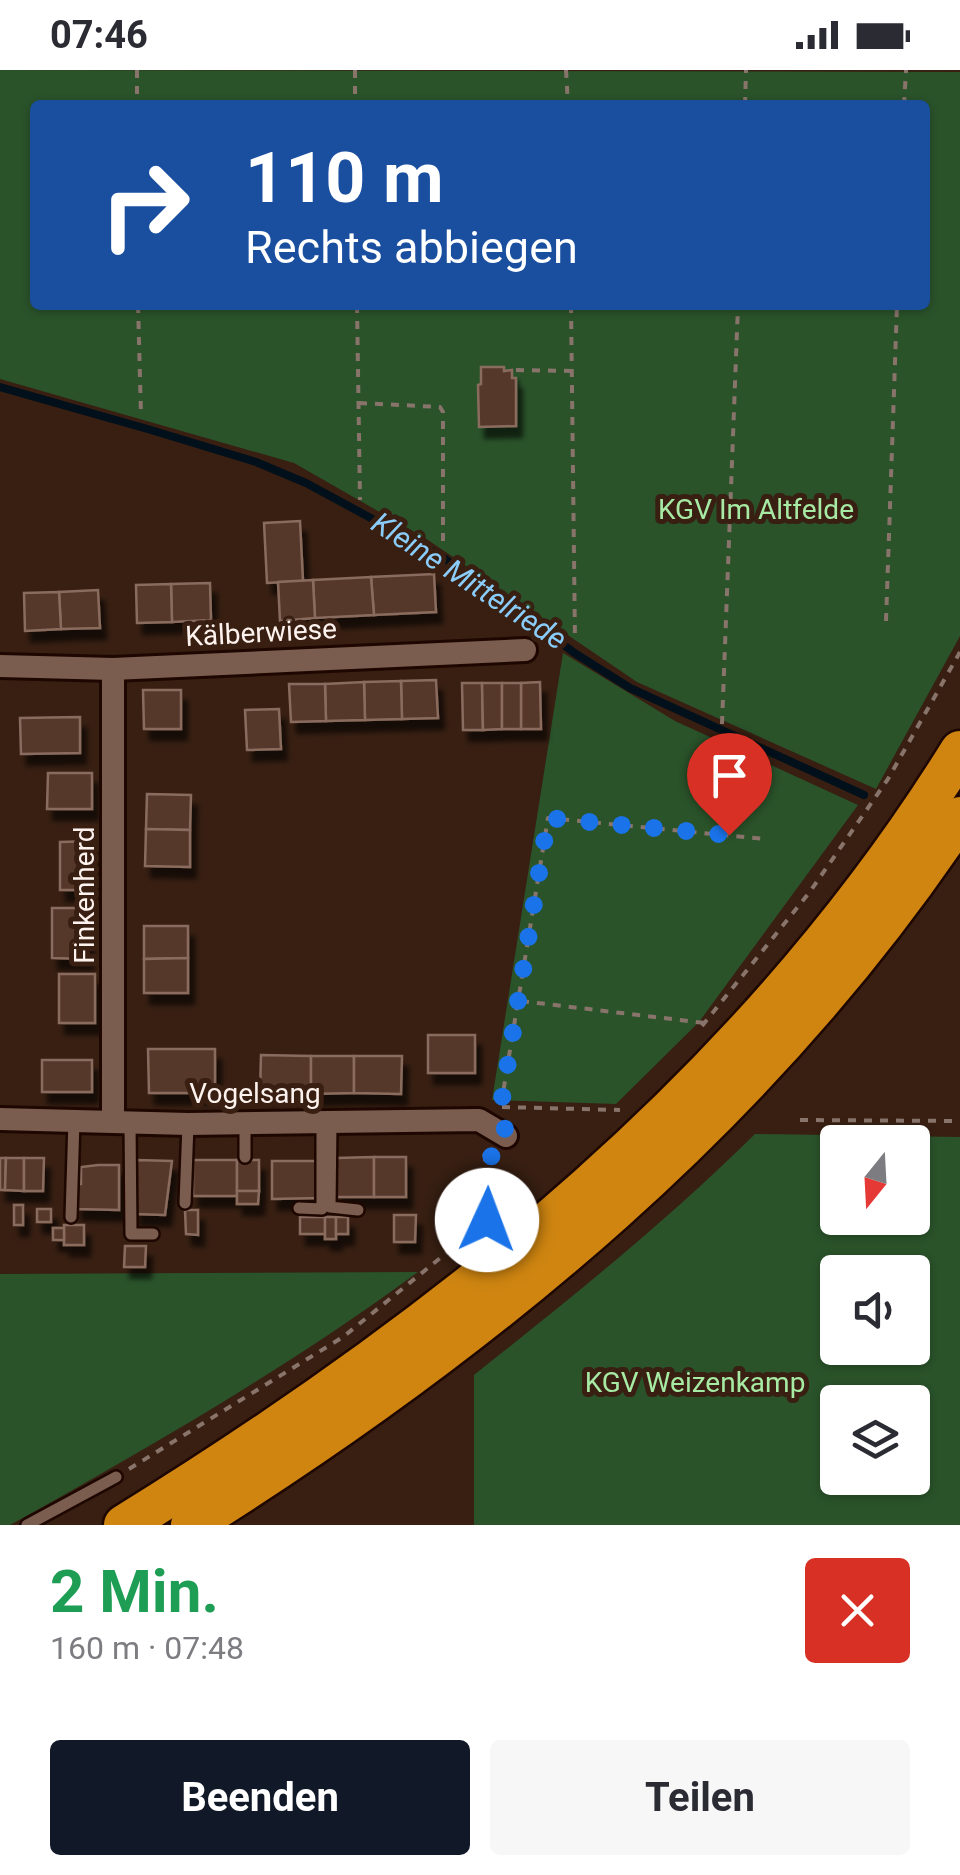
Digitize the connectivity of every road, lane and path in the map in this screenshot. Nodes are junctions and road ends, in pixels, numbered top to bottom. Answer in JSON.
{"nodes":[{"id":1,"x":137,"y":70,"type":"edge"},
{"id":2,"x":355,"y":70,"type":"edge"},
{"id":3,"x":566,"y":70,"type":"edge"},
{"id":4,"x":746,"y":70,"type":"edge"},
{"id":5,"x":906,"y":70,"type":"edge"},
{"id":6,"x":137,"y":100,"type":"edge"},
{"id":7,"x":355,"y":100,"type":"edge"},
{"id":8,"x":568,"y":100,"type":"edge"},
{"id":9,"x":745,"y":100,"type":"edge"},
{"id":10,"x":904,"y":100,"type":"edge"},
{"id":11,"x":138,"y":310,"type":"edge"},
{"id":12,"x":357,"y":310,"type":"edge"},
{"id":13,"x":571,"y":310,"type":"edge"},
{"id":14,"x":738,"y":310,"type":"edge"},
{"id":15,"x":897,"y":310,"type":"edge"},
{"id":16,"x":516,"y":370,"type":"dead end"},
{"id":17,"x":572,"y":371,"type":"junction"},
{"id":18,"x":359,"y":403,"type":"junction"},
{"id":19,"x":141,"y":415,"type":"dead end"},
{"id":20,"x":360,"y":500,"type":"dead end"},
{"id":21,"x":443,"y":544,"type":"dead end"},
{"id":22,"x":886,"y":621,"type":"dead end"},
{"id":23,"x":575,"y":641,"type":"dead end"},
{"id":24,"x":525,"y":650,"type":"dead end"},
{"id":25,"x":960,"y":652,"type":"edge"},
{"id":26,"x":0,"y":666,"type":"edge"},
{"id":27,"x":113,"y":670,"type":"junction"},
{"id":28,"x":722,"y":724,"type":"dead end"},
{"id":29,"x":960,"y":751,"type":"edge"},
{"id":30,"x":960,"y":816,"type":"edge"},
{"id":31,"x":765,"y":839,"type":"dead end"},
{"id":32,"x":520,"y":1001,"type":"junction"},
{"id":33,"x":705,"y":1023,"type":"junction"},
{"id":34,"x":695,"y":1035,"type":"dead end"},
{"id":35,"x":501,"y":1105,"type":"junction"},
{"id":36,"x":623,"y":1110,"type":"dead end"},
{"id":37,"x":0,"y":1119,"type":"edge"},
{"id":38,"x":74,"y":1120,"type":"junction"},
{"id":39,"x":800,"y":1120,"type":"dead end"},
{"id":40,"x":960,"y":1120,"type":"edge"},
{"id":41,"x":122,"y":1122,"type":"junction"},
{"id":42,"x":245,"y":1123,"type":"junction"},
{"id":43,"x":326,"y":1123,"type":"junction"},
{"id":44,"x":188,"y":1124,"type":"junction"},
{"id":45,"x":506,"y":1136,"type":"junction"},
{"id":46,"x":482,"y":1148,"type":"dead end"},
{"id":47,"x":245,"y":1157,"type":"dead end"},
{"id":48,"x":488,"y":1161,"type":"junction"},
{"id":49,"x":185,"y":1203,"type":"dead end"},
{"id":50,"x":299,"y":1208,"type":"dead end"},
{"id":51,"x":358,"y":1210,"type":"dead end"},
{"id":52,"x":72,"y":1217,"type":"dead end"},
{"id":53,"x":153,"y":1234,"type":"dead end"},
{"id":54,"x":116,"y":1477,"type":"joint"},
{"id":55,"x":26,"y":1525,"type":"edge"},
{"id":56,"x":124,"y":1525,"type":"edge"},
{"id":57,"x":190,"y":1525,"type":"edge"}],
"edges":[{"from":1,"to":6,"type":"path"},
{"from":2,"to":7,"type":"path"},
{"from":3,"to":8,"type":"path"},
{"from":4,"to":9,"type":"path"},
{"from":5,"to":10,"type":"path"},
{"from":11,"to":19,"type":"path"},
{"from":12,"to":18,"type":"path"},
{"from":13,"to":17,"type":"path"},
{"from":14,"to":28,"type":"path"},
{"from":15,"to":22,"type":"path"},
{"from":16,"to":17,"type":"path"},
{"from":17,"to":23,"type":"path"},
{"from":18,"to":20,"type":"path"},
{"from":18,"to":21,"type":"path"},
{"from":24,"to":27,"type":"street","name":"Kälberwiese"},
{"from":25,"to":33,"type":"path"},
{"from":26,"to":27,"type":"street","name":"Kälberwiese"},
{"from":27,"to":41,"type":"street","name":"Finkenherd"},
{"from":29,"to":56,"type":"highway"},
{"from":30,"to":57,"type":"highway"},
{"from":31,"to":32,"type":"path"},
{"from":32,"to":33,"type":"path"},
{"from":32,"to":35,"type":"path"},
{"from":33,"to":34,"type":"path"},
{"from":35,"to":36,"type":"path"},
{"from":35,"to":45,"type":"path"},
{"from":37,"to":38,"type":"street","name":"Vogelsang"},
{"from":38,"to":41,"type":"street","name":"Vogelsang"},
{"from":38,"to":52,"type":"lane"},
{"from":39,"to":40,"type":"path"},
{"from":41,"to":44,"type":"street","name":"Vogelsang"},
{"from":41,"to":53,"type":"lane"},
{"from":42,"to":43,"type":"street","name":"Vogelsang"},
{"from":42,"to":44,"type":"street","name":"Vogelsang"},
{"from":42,"to":47,"type":"lane"},
{"from":43,"to":45,"type":"street","name":"Vogelsang"},
{"from":43,"to":50,"type":"lane"},
{"from":43,"to":51,"type":"lane"},
{"from":44,"to":49,"type":"lane"},
{"from":45,"to":48,"type":"path"},
{"from":46,"to":48,"type":"path"},
{"from":48,"to":54,"type":"path"},
{"from":54,"to":55,"type":"lane"}]}
